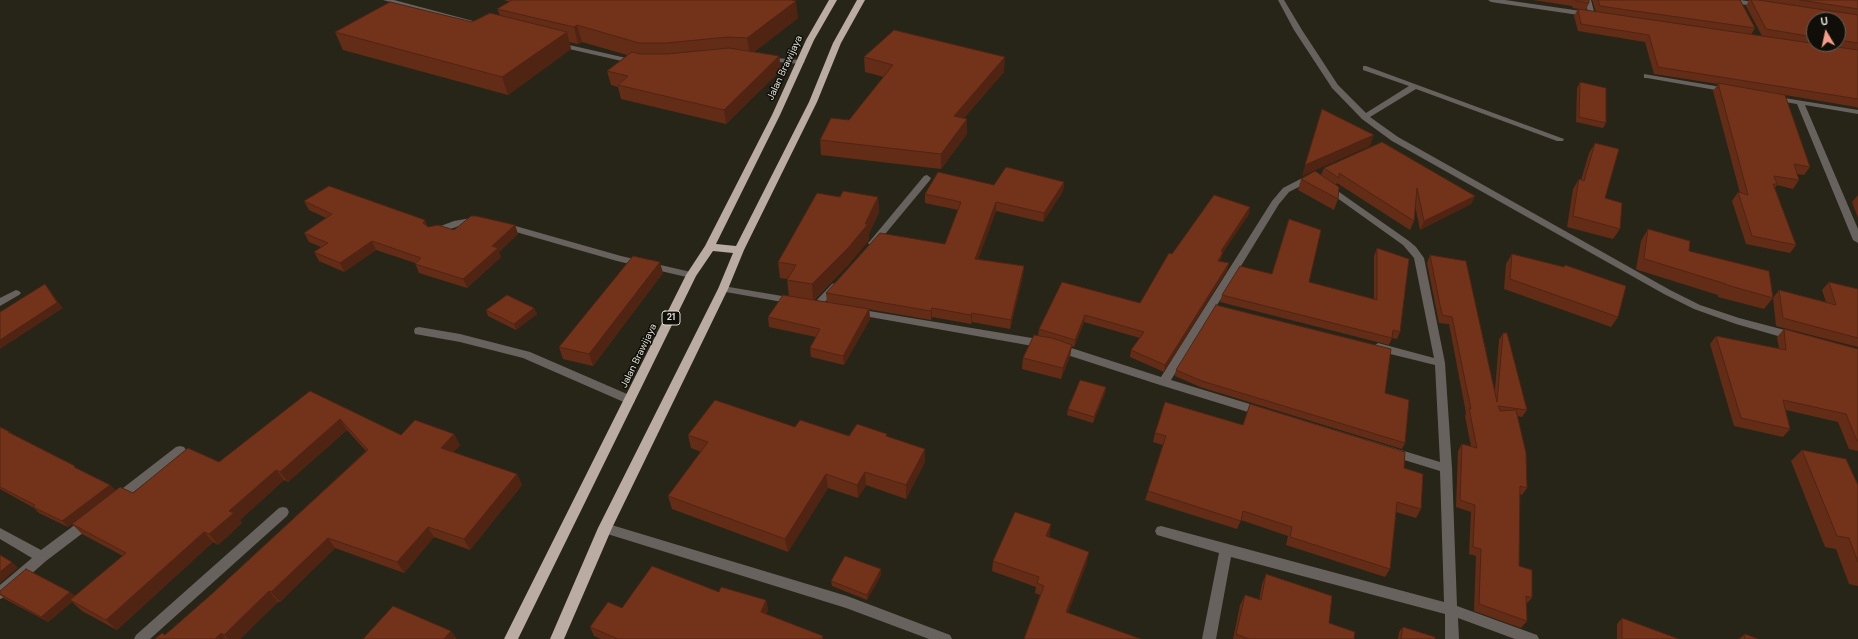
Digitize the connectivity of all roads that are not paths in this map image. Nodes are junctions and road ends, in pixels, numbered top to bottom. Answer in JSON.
{"nodes":[{"id":1,"x":386,"y":0,"type":"edge"},
{"id":2,"x":833,"y":0,"type":"edge"},
{"id":3,"x":861,"y":0,"type":"edge"},
{"id":4,"x":1281,"y":0,"type":"edge"},
{"id":5,"x":1491,"y":0,"type":"edge"},
{"id":6,"x":1588,"y":0,"type":"edge"},
{"id":7,"x":1726,"y":0,"type":"edge"},
{"id":8,"x":1738,"y":3,"type":"edge"},
{"id":9,"x":1768,"y":6,"type":"edge"},
{"id":10,"x":1592,"y":15,"type":"junction"},
{"id":11,"x":1602,"y":16,"type":"edge"},
{"id":12,"x":491,"y":27,"type":"edge"},
{"id":13,"x":552,"y":42,"type":"edge"},
{"id":14,"x":757,"y":58,"type":"edge"},
{"id":15,"x":801,"y":62,"type":"junction"},
{"id":16,"x":643,"y":64,"type":"edge"},
{"id":17,"x":1366,"y":68,"type":"dead end"},
{"id":18,"x":1647,"y":76,"type":"dead end"},
{"id":19,"x":1415,"y":86,"type":"junction"},
{"id":20,"x":1738,"y":92,"type":"edge"},
{"id":21,"x":1769,"y":97,"type":"edge"},
{"id":22,"x":1800,"y":102,"type":"junction"},
{"id":23,"x":1858,"y":112,"type":"edge"},
{"id":24,"x":1365,"y":117,"type":"junction"},
{"id":25,"x":1560,"y":139,"type":"dead end"},
{"id":26,"x":927,"y":178,"type":"dead end"},
{"id":27,"x":486,"y":221,"type":"edge"},
{"id":28,"x":496,"y":223,"type":"edge"},
{"id":29,"x":433,"y":232,"type":"edge"},
{"id":30,"x":1858,"y":240,"type":"edge"},
{"id":31,"x":710,"y":247,"type":"junction"},
{"id":32,"x":868,"y":249,"type":"edge"},
{"id":33,"x":739,"y":250,"type":"junction"},
{"id":34,"x":691,"y":275,"type":"junction"},
{"id":35,"x":843,"y":278,"type":"edge"},
{"id":36,"x":723,"y":289,"type":"junction"},
{"id":37,"x":16,"y":293,"type":"dead end"},
{"id":38,"x":0,"y":303,"type":"edge"},
{"id":39,"x":809,"y":304,"type":"junction"},
{"id":40,"x":832,"y":308,"type":"edge"},
{"id":41,"x":847,"y":310,"type":"edge"},
{"id":42,"x":419,"y":331,"type":"dead end"},
{"id":43,"x":1805,"y":339,"type":"edge"},
{"id":44,"x":1364,"y":344,"type":"edge"},
{"id":45,"x":1440,"y":363,"type":"junction"},
{"id":46,"x":1164,"y":382,"type":"junction"},
{"id":47,"x":630,"y":400,"type":"junction"},
{"id":48,"x":180,"y":450,"type":"dead end"},
{"id":49,"x":1446,"y":468,"type":"junction"},
{"id":50,"x":111,"y":504,"type":"edge"},
{"id":51,"x":283,"y":512,"type":"dead end"},
{"id":52,"x":99,"y":514,"type":"edge"},
{"id":53,"x":605,"y":528,"type":"junction"},
{"id":54,"x":1161,"y":530,"type":"dead end"},
{"id":55,"x":0,"y":533,"type":"edge"},
{"id":56,"x":1226,"y":550,"type":"junction"},
{"id":57,"x":42,"y":557,"type":"junction"},
{"id":58,"x":0,"y":593,"type":"edge"},
{"id":59,"x":1451,"y":610,"type":"junction"},
{"id":60,"x":141,"y":639,"type":"edge"},
{"id":61,"x":511,"y":639,"type":"edge"},
{"id":62,"x":557,"y":639,"type":"edge"},
{"id":63,"x":945,"y":639,"type":"edge"},
{"id":64,"x":1209,"y":639,"type":"edge"},
{"id":65,"x":1452,"y":639,"type":"edge"},
{"id":66,"x":1532,"y":639,"type":"edge"}],
"edges":[{"from":1,"to":12,"type":"street"},
{"from":2,"to":15,"type":"highway","name":"Jalan Brawijaya","number":"21"},
{"from":3,"to":33,"type":"highway"},
{"from":4,"to":24,"type":"street"},
{"from":5,"to":10,"type":"street"},
{"from":6,"to":10,"type":"street"},
{"from":7,"to":8,"type":"street"},
{"from":8,"to":9,"type":"street"},
{"from":10,"to":11,"type":"street"},
{"from":13,"to":16,"type":"street"},
{"from":14,"to":15,"type":"street"},
{"from":15,"to":31,"type":"highway","name":"Jalan Brawijaya","number":"21"},
{"from":17,"to":19,"type":"street"},
{"from":18,"to":20,"type":"street"},
{"from":19,"to":24,"type":"street"},
{"from":19,"to":25,"type":"street"},
{"from":21,"to":22,"type":"street"},
{"from":22,"to":23,"type":"street"},
{"from":22,"to":30,"type":"street"},
{"from":24,"to":43,"type":"street"},
{"from":26,"to":32,"type":"street"},
{"from":27,"to":29,"type":"street"},
{"from":28,"to":34,"type":"street"},
{"from":31,"to":33,"type":"highway"},
{"from":31,"to":34,"type":"highway","name":"Jalan Brawijaya","number":"21"},
{"from":33,"to":36,"type":"highway"},
{"from":34,"to":47,"type":"highway","name":"Jalan Brawijaya","number":"21"},
{"from":35,"to":39,"type":"street"},
{"from":36,"to":39,"type":"street"},
{"from":36,"to":53,"type":"highway"},
{"from":37,"to":38,"type":"street"},
{"from":39,"to":40,"type":"street"},
{"from":41,"to":46,"type":"street"},
{"from":42,"to":47,"type":"street"},
{"from":44,"to":45,"type":"street"},
{"from":45,"to":46,"type":"street"},
{"from":45,"to":49,"type":"street"},
{"from":46,"to":49,"type":"street"},
{"from":47,"to":61,"type":"highway","name":"Jalan Brawijaya","number":"21"},
{"from":48,"to":50,"type":"street"},
{"from":49,"to":59,"type":"street"},
{"from":51,"to":60,"type":"street"},
{"from":52,"to":57,"type":"street"},
{"from":53,"to":62,"type":"highway"},
{"from":53,"to":63,"type":"street"},
{"from":54,"to":56,"type":"street"},
{"from":55,"to":57,"type":"street"},
{"from":56,"to":59,"type":"street"},
{"from":56,"to":64,"type":"street"},
{"from":57,"to":58,"type":"street"},
{"from":59,"to":65,"type":"street"},
{"from":59,"to":66,"type":"street"}]}
